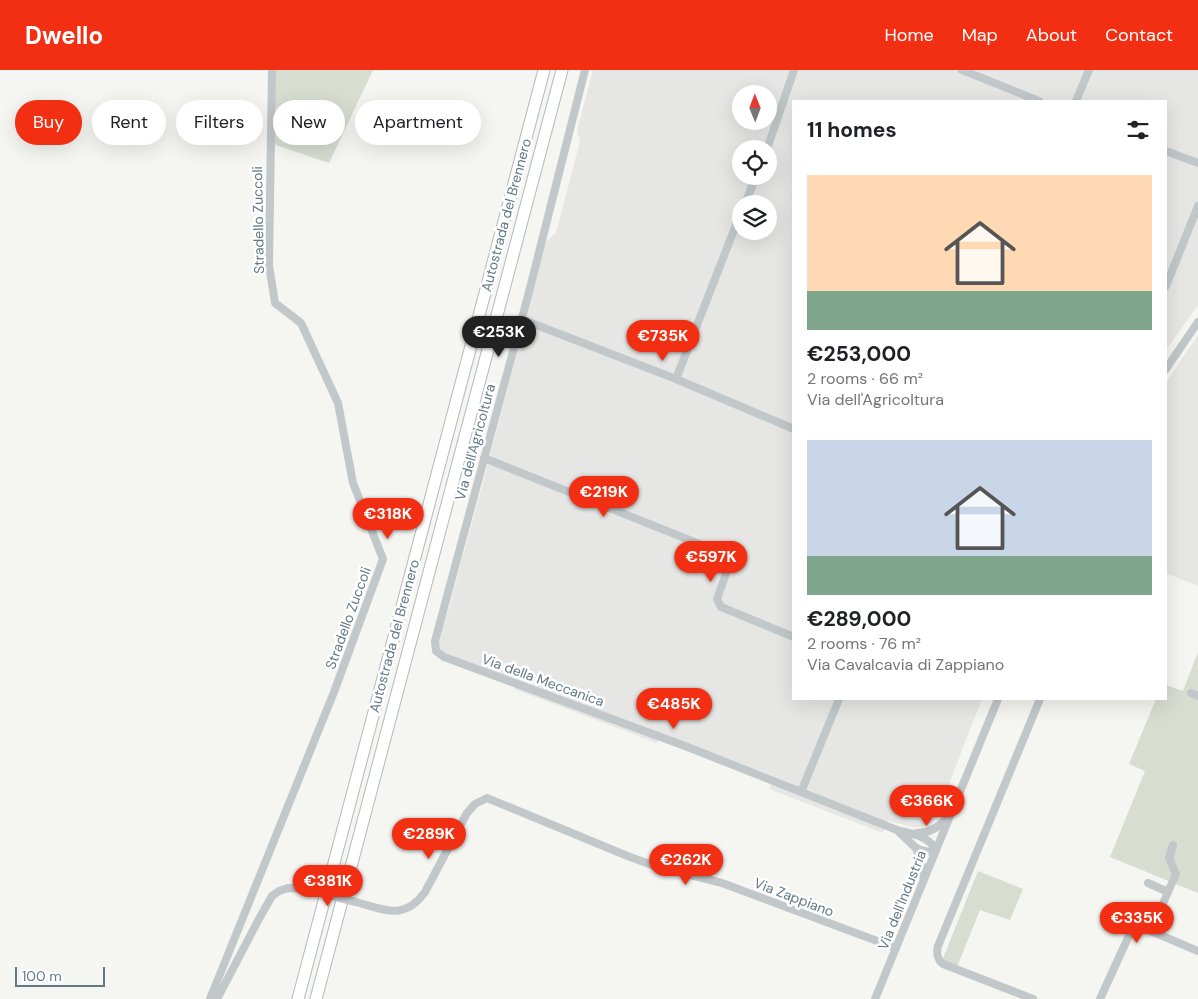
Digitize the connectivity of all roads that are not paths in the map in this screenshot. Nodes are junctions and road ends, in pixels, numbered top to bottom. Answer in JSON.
{"nodes":[{"id":1,"x":272,"y":70,"type":"edge"},
{"id":2,"x":544,"y":70,"type":"edge"},
{"id":3,"x":562,"y":70,"type":"edge"},
{"id":4,"x":585,"y":70,"type":"edge"},
{"id":5,"x":794,"y":70,"type":"edge"},
{"id":6,"x":962,"y":70,"type":"edge"},
{"id":7,"x":1089,"y":70,"type":"edge"},
{"id":8,"x":1020,"y":98,"type":"edge"},
{"id":9,"x":1033,"y":100,"type":"edge"},
{"id":10,"x":1076,"y":100,"type":"edge"},
{"id":11,"x":770,"y":140,"type":"edge"},
{"id":12,"x":1167,"y":151,"type":"edge"},
{"id":13,"x":1198,"y":163,"type":"edge"},
{"id":14,"x":1198,"y":206,"type":"edge"},
{"id":15,"x":732,"y":235,"type":"edge"},
{"id":16,"x":1167,"y":284,"type":"edge"},
{"id":17,"x":522,"y":319,"type":"junction"},
{"id":18,"x":1198,"y":322,"type":"edge"},
{"id":19,"x":1167,"y":368,"type":"edge"},
{"id":20,"x":676,"y":379,"type":"junction"},
{"id":21,"x":792,"y":428,"type":"edge"},
{"id":22,"x":484,"y":458,"type":"junction"},
{"id":23,"x":792,"y":636,"type":"edge"},
{"id":24,"x":435,"y":646,"type":"joint"},
{"id":25,"x":839,"y":700,"type":"edge"},
{"id":26,"x":998,"y":700,"type":"edge"},
{"id":27,"x":1040,"y":700,"type":"edge"},
{"id":28,"x":801,"y":792,"type":"junction"},
{"id":29,"x":950,"y":815,"type":"junction"},
{"id":30,"x":898,"y":830,"type":"junction"},
{"id":31,"x":1173,"y":845,"type":"dead end"},
{"id":32,"x":916,"y":848,"type":"junction"},
{"id":33,"x":936,"y":850,"type":"junction"},
{"id":34,"x":924,"y":880,"type":"junction"},
{"id":35,"x":1148,"y":883,"type":"dead end"},
{"id":36,"x":1168,"y":892,"type":"junction"},
{"id":37,"x":1151,"y":931,"type":"junction"},
{"id":38,"x":896,"y":948,"type":"junction"},
{"id":39,"x":1198,"y":951,"type":"edge"},
{"id":40,"x":210,"y":999,"type":"edge"},
{"id":41,"x":217,"y":999,"type":"edge"},
{"id":42,"x":298,"y":999,"type":"edge"},
{"id":43,"x":316,"y":999,"type":"edge"},
{"id":44,"x":875,"y":999,"type":"edge"},
{"id":45,"x":1033,"y":999,"type":"edge"},
{"id":46,"x":1100,"y":999,"type":"edge"}],
"edges":[{"from":1,"to":40,"type":"street","name":"Stradello Zuccoli"},
{"from":2,"to":42,"type":"highway","name":"Autostrada del Brennero"},
{"from":3,"to":43,"type":"highway","name":"Autostrada del Brennero"},
{"from":4,"to":17,"type":"street","name":"Via dell'Agricoltura"},
{"from":5,"to":11,"type":"street"},
{"from":6,"to":8,"type":"street"},
{"from":7,"to":10,"type":"street"},
{"from":8,"to":9,"type":"street"},
{"from":12,"to":13,"type":"street"},
{"from":14,"to":16,"type":"street"},
{"from":15,"to":20,"type":"street"},
{"from":17,"to":20,"type":"street"},
{"from":17,"to":22,"type":"street","name":"Via dell'Agricoltura"},
{"from":18,"to":19,"type":"street"},
{"from":20,"to":21,"type":"street"},
{"from":22,"to":23,"type":"street"},
{"from":22,"to":24,"type":"street","name":"Via dell'Agricoltura"},
{"from":24,"to":28,"type":"street","name":"Via della Meccanica"},
{"from":25,"to":28,"type":"street"},
{"from":26,"to":29,"type":"street","name":"Via dell'Industria"},
{"from":27,"to":45,"type":"street"},
{"from":28,"to":30,"type":"street","name":"Via della Meccanica"},
{"from":29,"to":30,"type":"street","name":"Via della Meccanica"},
{"from":29,"to":33,"type":"street","name":"Via dell'Industria"},
{"from":30,"to":32,"type":"street","name":"Via della Meccanica"},
{"from":30,"to":33,"type":"street","name":"Via della Meccanica"},
{"from":31,"to":36,"type":"street"},
{"from":32,"to":33,"type":"street"},
{"from":32,"to":34,"type":"street","name":"Via della Meccanica"},
{"from":33,"to":34,"type":"street","name":"Via dell'Industria"},
{"from":34,"to":38,"type":"street","name":"Via dell'Industria"},
{"from":35,"to":36,"type":"street"},
{"from":36,"to":37,"type":"street"},
{"from":37,"to":39,"type":"street"},
{"from":37,"to":46,"type":"street"},
{"from":38,"to":41,"type":"street","name":"Via Zappiano","bridge":true},
{"from":38,"to":44,"type":"street","name":"Via dell'Industria"}]}
